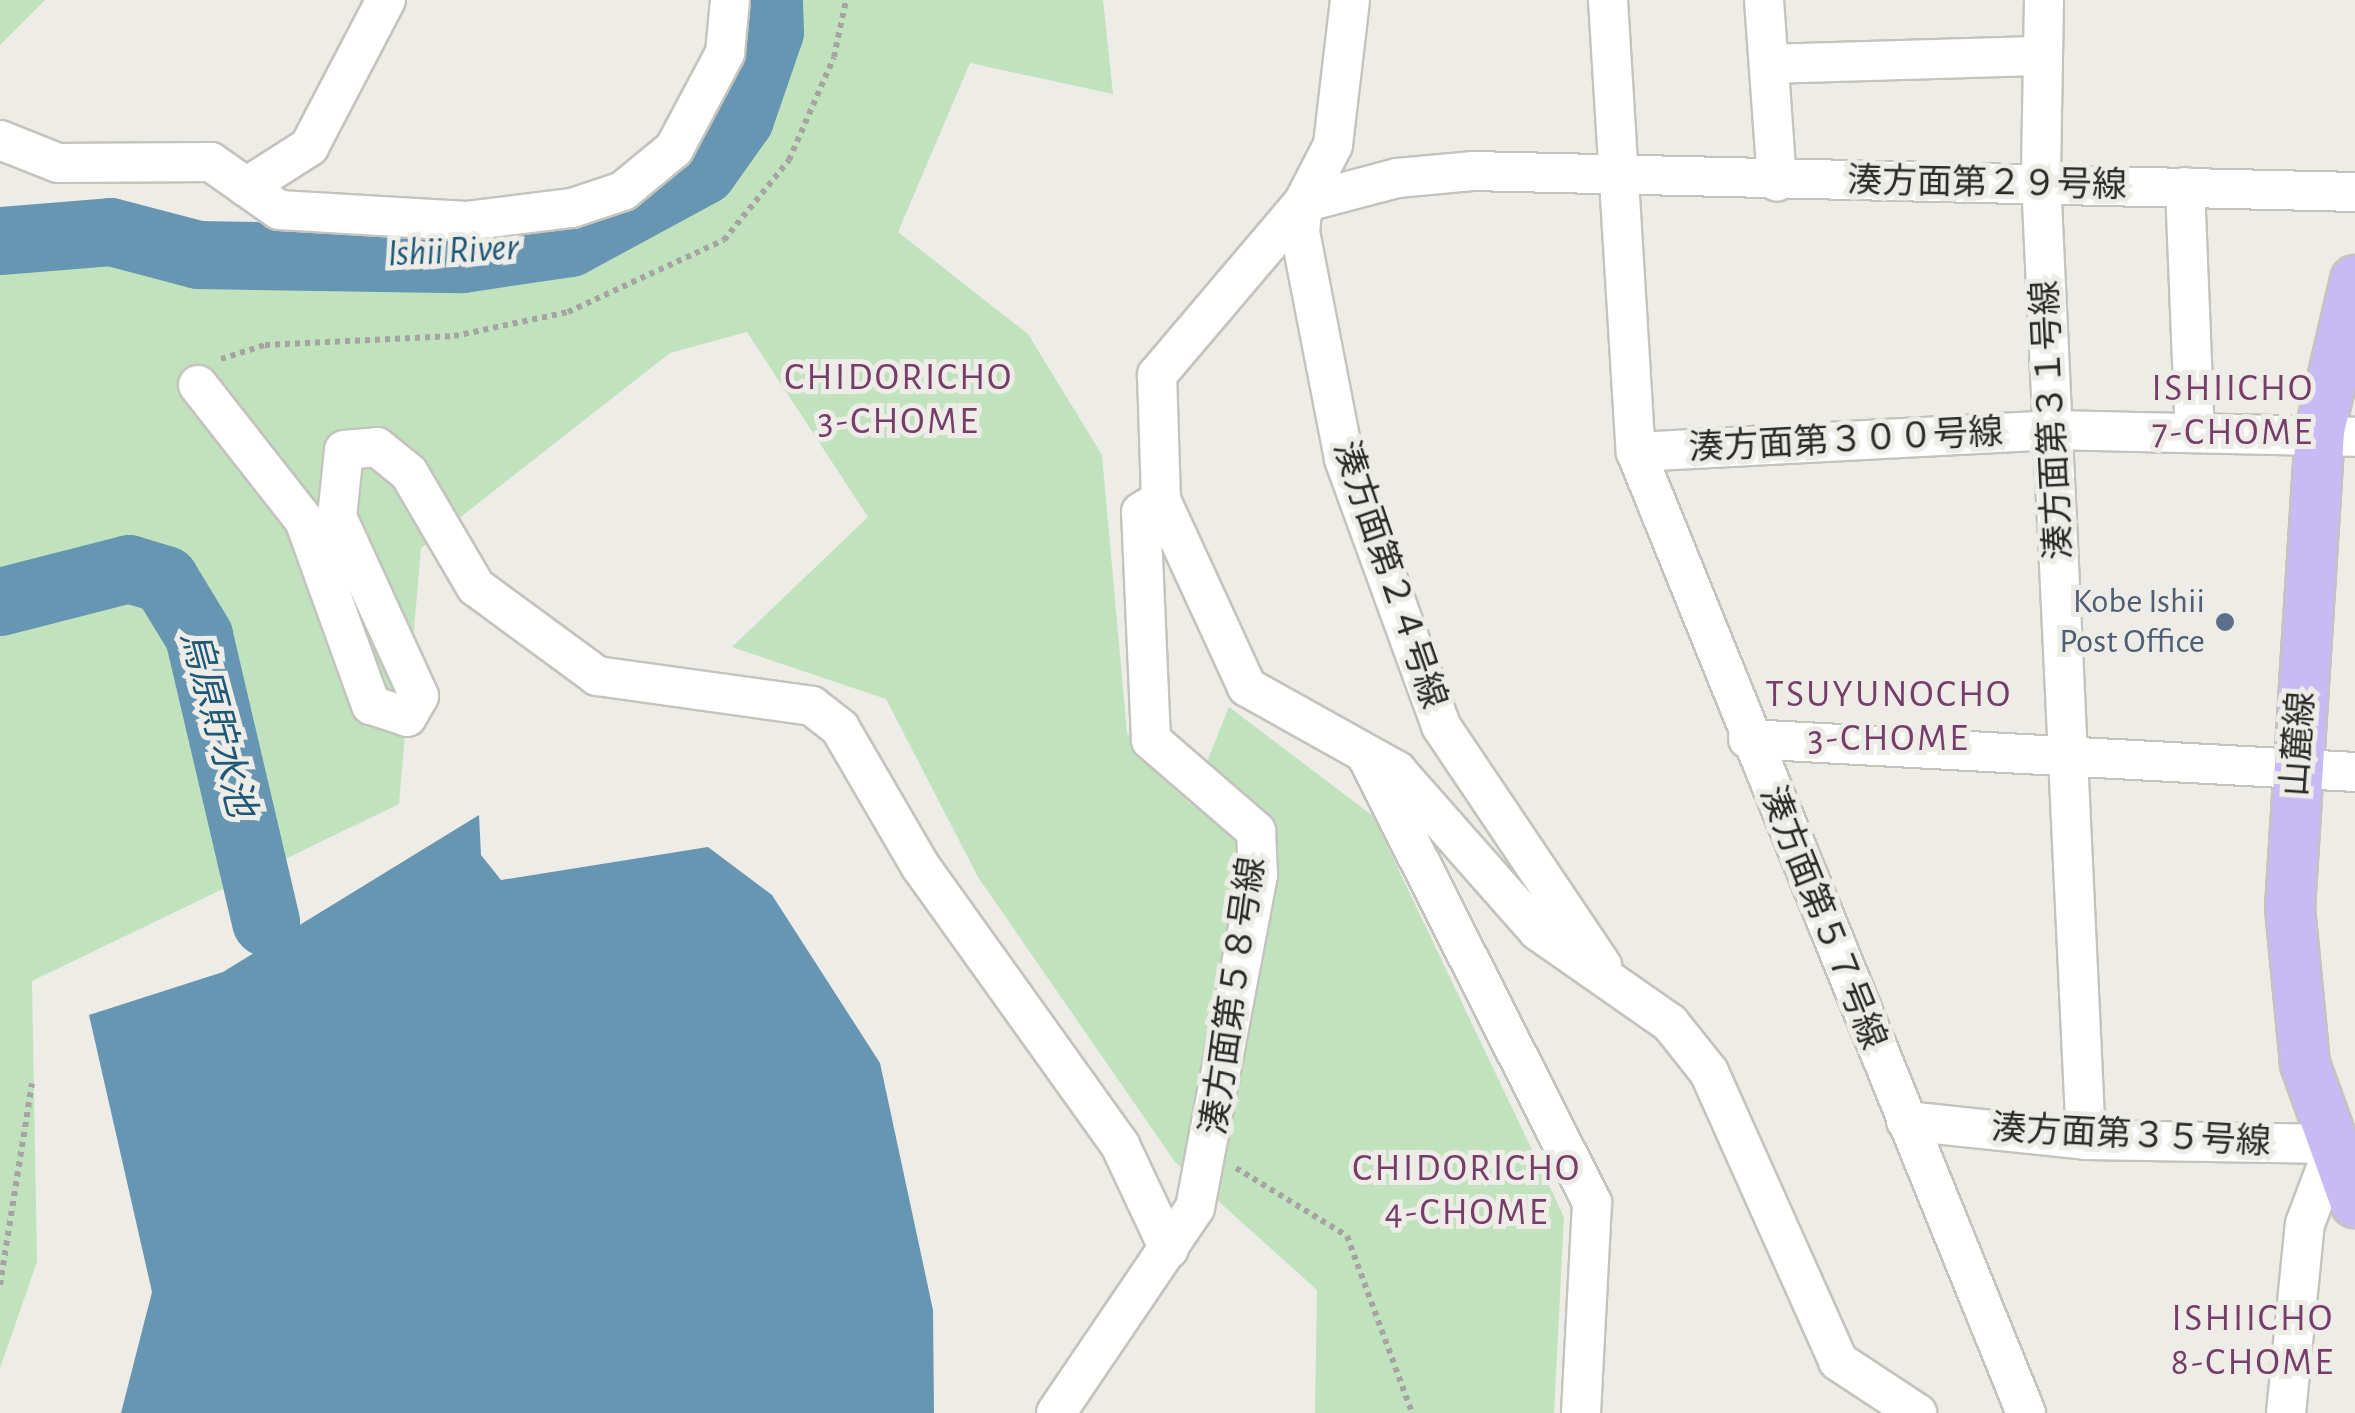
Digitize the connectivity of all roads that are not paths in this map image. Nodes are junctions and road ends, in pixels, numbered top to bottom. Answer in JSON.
{"nodes":[{"id":1,"x":386,"y":0,"type":"edge"},
{"id":2,"x":730,"y":0,"type":"edge"},
{"id":3,"x":1350,"y":0,"type":"edge"},
{"id":4,"x":1608,"y":0,"type":"edge"},
{"id":5,"x":1764,"y":0,"type":"edge"},
{"id":6,"x":2044,"y":0,"type":"edge"},
{"id":7,"x":2043,"y":56,"type":"junction"},
{"id":8,"x":1769,"y":64,"type":"junction"},
{"id":9,"x":0,"y":140,"type":"edge"},
{"id":10,"x":1620,"y":180,"type":"junction"},
{"id":11,"x":2041,"y":180,"type":"junction"},
{"id":12,"x":1777,"y":182,"type":"junction"},
{"id":13,"x":246,"y":187,"type":"junction"},
{"id":14,"x":2185,"y":187,"type":"junction"},
{"id":15,"x":2355,"y":192,"type":"edge"},
{"id":16,"x":1303,"y":204,"type":"junction"},
{"id":17,"x":2355,"y":280,"type":"edge"},
{"id":18,"x":198,"y":385,"type":"road end"},
{"id":19,"x":2053,"y":430,"type":"junction"},
{"id":20,"x":2195,"y":430,"type":"junction"},
{"id":21,"x":2338,"y":434,"type":"edge"},
{"id":22,"x":1636,"y":452,"type":"junction"},
{"id":23,"x":1161,"y":500,"type":"junction"},
{"id":24,"x":1748,"y":740,"type":"junction"},
{"id":25,"x":2069,"y":753,"type":"junction"},
{"id":26,"x":1366,"y":754,"type":"junction"},
{"id":27,"x":2296,"y":766,"type":"junction"},
{"id":28,"x":2355,"y":772,"type":"edge"},
{"id":29,"x":1618,"y":988,"type":"junction"},
{"id":30,"x":1906,"y":1122,"type":"junction"},
{"id":31,"x":2086,"y":1140,"type":"junction"},
{"id":32,"x":2345,"y":1149,"type":"edge"},
{"id":33,"x":2355,"y":1203,"type":"edge"},
{"id":34,"x":1169,"y":1249,"type":"junction"},
{"id":35,"x":1856,"y":1375,"type":"junction"},
{"id":36,"x":1056,"y":1413,"type":"edge"},
{"id":37,"x":1581,"y":1413,"type":"edge"},
{"id":38,"x":1865,"y":1413,"type":"edge"},
{"id":39,"x":1917,"y":1413,"type":"edge"},
{"id":40,"x":2026,"y":1413,"type":"edge"},
{"id":41,"x":2286,"y":1413,"type":"edge"}],
"edges":[{"from":1,"to":13,"type":"street"},
{"from":2,"to":13,"type":"street"},
{"from":3,"to":16,"type":"street","name":"湊方面第２４号線"},
{"from":4,"to":10,"type":"street","name":"湊方面第５７号線"},
{"from":5,"to":8,"type":"street"},
{"from":6,"to":7,"type":"street","name":"湊方面第３１号線"},
{"from":7,"to":8,"type":"street"},
{"from":7,"to":11,"type":"street","name":"湊方面第３１号線"},
{"from":8,"to":12,"type":"street"},
{"from":9,"to":13,"type":"street"},
{"from":10,"to":12,"type":"street","name":"湊方面第２９号線"},
{"from":10,"to":16,"type":"street","name":"湊方面第２９号線"},
{"from":10,"to":22,"type":"street","name":"湊方面第５７号線"},
{"from":11,"to":12,"type":"street","name":"湊方面第２９号線"},
{"from":11,"to":14,"type":"street","name":"湊方面第２９号線"},
{"from":11,"to":19,"type":"street","name":"湊方面第３１号線"},
{"from":14,"to":15,"type":"street","name":"湊方面第２９号線"},
{"from":14,"to":20,"type":"street"},
{"from":16,"to":23,"type":"street"},
{"from":16,"to":29,"type":"street","name":"湊方面第２４号線"},
{"from":17,"to":21,"type":"main road","name":"山麓線"},
{"from":18,"to":34,"type":"street"},
{"from":19,"to":20,"type":"street","name":"湊方面第３００号線"},
{"from":19,"to":22,"type":"street","name":"湊方面第３００号線"},
{"from":19,"to":25,"type":"street","name":"湊方面第３１号線"},
{"from":20,"to":21,"type":"street","name":"湊方面第３００号線"},
{"from":21,"to":27,"type":"main road","name":"山麓線"},
{"from":22,"to":24,"type":"street","name":"湊方面第５７号線"},
{"from":23,"to":26,"type":"street"},
{"from":23,"to":34,"type":"street","name":"湊方面第５８号線"},
{"from":24,"to":25,"type":"street"},
{"from":24,"to":30,"type":"street","name":"湊方面第５７号線"},
{"from":25,"to":27,"type":"street"},
{"from":25,"to":31,"type":"street","name":"湊方面第３１号線"},
{"from":26,"to":29,"type":"street"},
{"from":26,"to":37,"type":"street"},
{"from":27,"to":28,"type":"street"},
{"from":27,"to":32,"type":"main road","name":"山麓線"},
{"from":29,"to":35,"type":"street"},
{"from":30,"to":31,"type":"street","name":"湊方面第３５号線"},
{"from":30,"to":40,"type":"street","name":"湊方面第５７号線"},
{"from":31,"to":32,"type":"street","name":"湊方面第３５号線"},
{"from":32,"to":33,"type":"main road","name":"山麓線"},
{"from":32,"to":41,"type":"street"},
{"from":34,"to":36,"type":"street","name":"湊方面第５８号線"},
{"from":35,"to":38,"type":"street"},
{"from":35,"to":39,"type":"street"}]}
